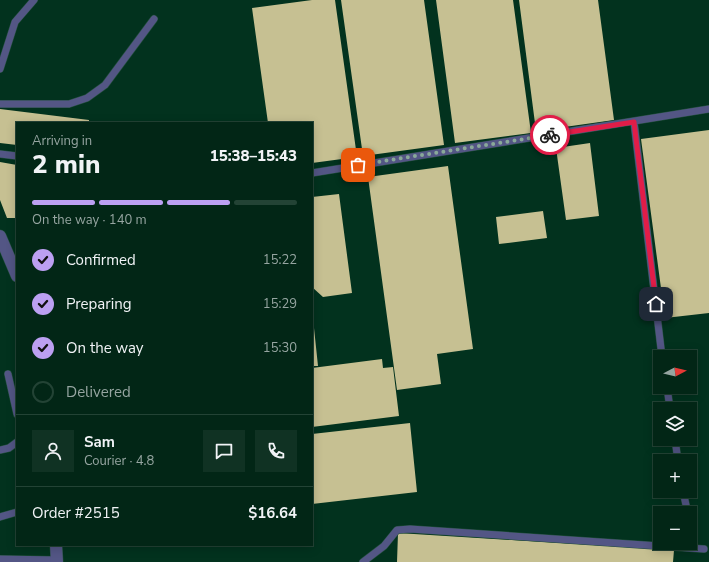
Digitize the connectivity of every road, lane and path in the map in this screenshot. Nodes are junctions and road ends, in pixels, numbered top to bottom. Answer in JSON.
{"nodes":[{"id":1,"x":34,"y":0,"type":"edge"},
{"id":2,"x":154,"y":19,"type":"dead end"},
{"id":3,"x":0,"y":68,"type":"edge"},
{"id":4,"x":0,"y":104,"type":"edge"},
{"id":5,"x":709,"y":109,"type":"edge"},
{"id":6,"x":634,"y":122,"type":"junction"},
{"id":7,"x":0,"y":154,"type":"edge"},
{"id":8,"x":16,"y":156,"type":"edge"},
{"id":9,"x":313,"y":172,"type":"edge"},
{"id":10,"x":0,"y":236,"type":"edge"},
{"id":11,"x":16,"y":274,"type":"edge"},
{"id":12,"x":661,"y":350,"type":"edge"},
{"id":13,"x":8,"y":374,"type":"dead end"},
{"id":14,"x":16,"y":410,"type":"edge"},
{"id":15,"x":16,"y":443,"type":"edge"},
{"id":16,"x":0,"y":450,"type":"edge"},
{"id":17,"x":684,"y":498,"type":"edge"},
{"id":18,"x":686,"y":505,"type":"dead end"},
{"id":19,"x":16,"y":512,"type":"edge"},
{"id":20,"x":0,"y":517,"type":"edge"},
{"id":21,"x":56,"y":546,"type":"edge"},
{"id":22,"x":704,"y":549,"type":"dead end"},
{"id":23,"x":0,"y":559,"type":"edge"},
{"id":24,"x":57,"y":561,"type":"edge"},
{"id":25,"x":363,"y":562,"type":"edge"}],
"edges":[{"from":1,"to":3,"type":"lane"},
{"from":2,"to":4,"type":"lane"},
{"from":5,"to":6,"type":"lane"},
{"from":6,"to":9,"type":"lane"},
{"from":6,"to":12,"type":"lane"},
{"from":7,"to":8,"type":"lane"},
{"from":10,"to":11,"type":"street"},
{"from":13,"to":14,"type":"lane"},
{"from":15,"to":16,"type":"lane"},
{"from":17,"to":18,"type":"lane"},
{"from":19,"to":20,"type":"lane"},
{"from":21,"to":24,"type":"street"},
{"from":22,"to":25,"type":"lane"},
{"from":23,"to":24,"type":"lane"}]}
